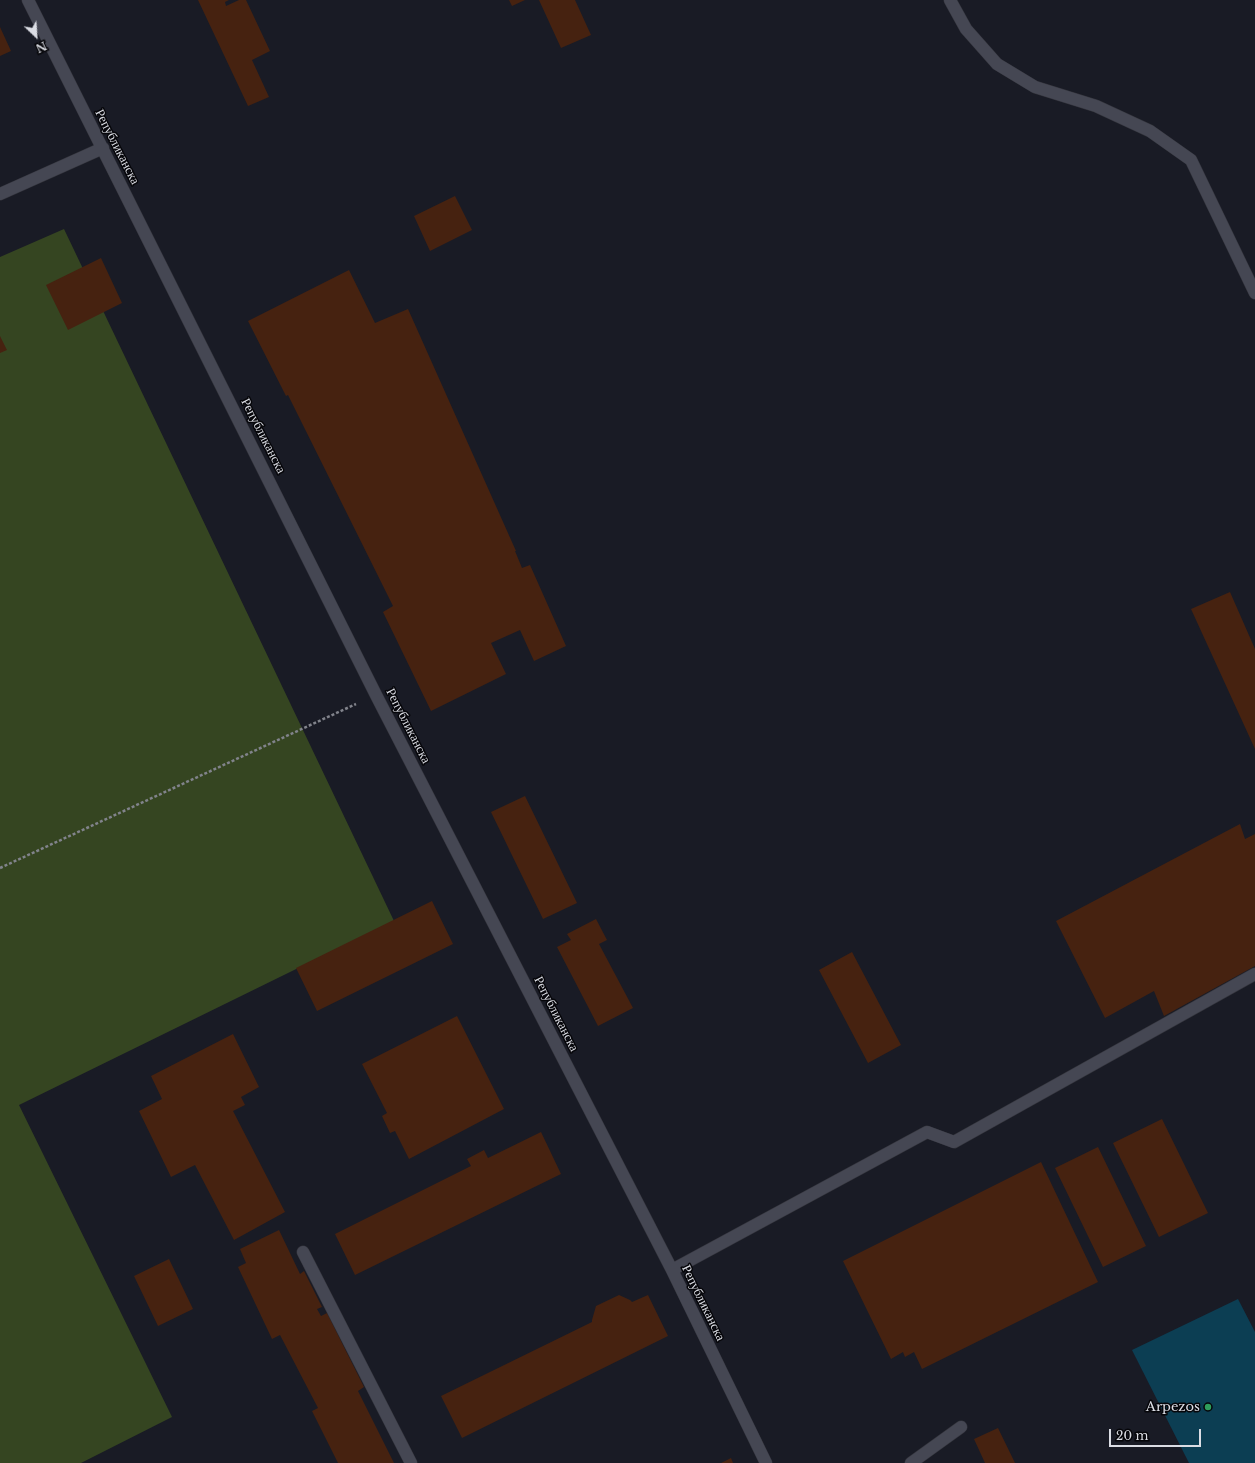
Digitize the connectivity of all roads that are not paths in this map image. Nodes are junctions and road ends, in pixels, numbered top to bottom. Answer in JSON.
{"nodes":[{"id":1,"x":28,"y":0,"type":"edge"},
{"id":2,"x":950,"y":0,"type":"edge"},
{"id":3,"x":103,"y":148,"type":"junction"},
{"id":4,"x":0,"y":194,"type":"edge"},
{"id":5,"x":1255,"y":293,"type":"edge"},
{"id":6,"x":1255,"y":974,"type":"edge"},
{"id":7,"x":303,"y":1252,"type":"dead end"},
{"id":8,"x":672,"y":1270,"type":"junction"},
{"id":9,"x":961,"y":1427,"type":"dead end"},
{"id":10,"x":410,"y":1463,"type":"edge"},
{"id":11,"x":766,"y":1463,"type":"edge"},
{"id":12,"x":911,"y":1463,"type":"edge"}],
"edges":[{"from":1,"to":3,"type":"street","name":"Републиканска"},
{"from":2,"to":5,"type":"street"},
{"from":3,"to":4,"type":"street"},
{"from":3,"to":8,"type":"street","name":"Републиканска"},
{"from":6,"to":8,"type":"street"},
{"from":7,"to":10,"type":"street"},
{"from":8,"to":11,"type":"street","name":"Републиканска"},
{"from":9,"to":12,"type":"street"}]}
